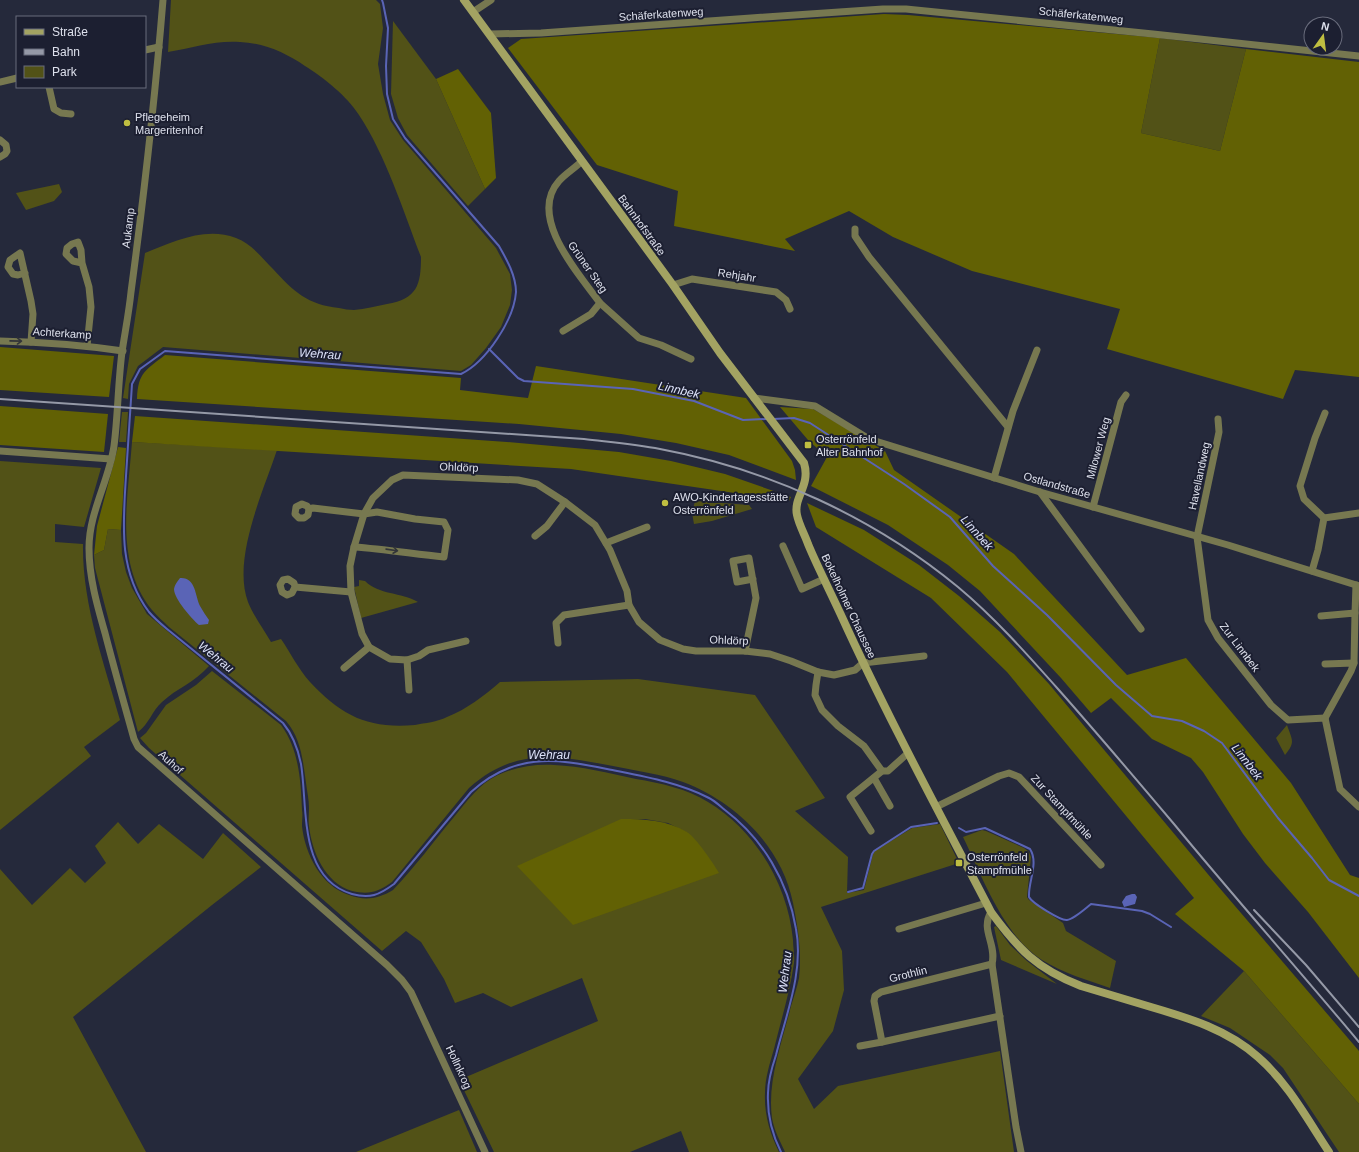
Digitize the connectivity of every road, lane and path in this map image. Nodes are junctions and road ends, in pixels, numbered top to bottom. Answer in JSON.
{"nodes":[{"id":1,"x":163,"y":0,"type":"edge"},
{"id":2,"x":464,"y":0,"type":"edge"},
{"id":3,"x":491,"y":0,"type":"edge"},
{"id":4,"x":473,"y":12,"type":"junction"},
{"id":5,"x":490,"y":34,"type":"junction"},
{"id":6,"x":159,"y":47,"type":"junction"},
{"id":7,"x":146,"y":50,"type":"edge"},
{"id":8,"x":1359,"y":56,"type":"edge"},
{"id":9,"x":16,"y":78,"type":"edge"},
{"id":10,"x":0,"y":82,"type":"edge"},
{"id":11,"x":49,"y":88,"type":"edge"},
{"id":12,"x":72,"y":114,"type":"dead end"},
{"id":13,"x":0,"y":140,"type":"edge"},
{"id":14,"x":0,"y":157,"type":"edge"},
{"id":15,"x":582,"y":161,"type":"junction"},
{"id":16,"x":855,"y":233,"type":"dead end"},
{"id":17,"x":82,"y":263,"type":"dead end"},
{"id":18,"x":25,"y":273,"type":"dead end"},
{"id":19,"x":673,"y":285,"type":"junction"},
{"id":20,"x":600,"y":303,"type":"junction"},
{"id":21,"x":790,"y":309,"type":"dead end"},
{"id":22,"x":563,"y":331,"type":"dead end"},
{"id":23,"x":0,"y":341,"type":"edge"},
{"id":24,"x":31,"y":342,"type":"junction"},
{"id":25,"x":87,"y":346,"type":"junction"},
{"id":26,"x":1038,"y":350,"type":"dead end"},
{"id":27,"x":122,"y":351,"type":"junction"},
{"id":28,"x":691,"y":359,"type":"dead end"},
{"id":29,"x":1126,"y":395,"type":"dead end"},
{"id":30,"x":754,"y":398,"type":"junction"},
{"id":31,"x":1325,"y":413,"type":"dead end"},
{"id":32,"x":1218,"y":419,"type":"dead end"},
{"id":33,"x":1008,"y":426,"type":"junction"},
{"id":34,"x":0,"y":451,"type":"edge"},
{"id":35,"x":112,"y":459,"type":"junction"},
{"id":36,"x":804,"y":463,"type":"joint"},
{"id":37,"x":994,"y":478,"type":"junction"},
{"id":38,"x":1040,"y":492,"type":"junction"},
{"id":39,"x":565,"y":502,"type":"junction"},
{"id":40,"x":1093,"y":507,"type":"junction"},
{"id":41,"x":309,"y":509,"type":"dead end"},
{"id":42,"x":1359,"y":513,"type":"edge"},
{"id":43,"x":364,"y":514,"type":"junction"},
{"id":44,"x":1324,"y":518,"type":"junction"},
{"id":45,"x":647,"y":527,"type":"dead end"},
{"id":46,"x":535,"y":536,"type":"dead end"},
{"id":47,"x":1197,"y":537,"type":"junction"},
{"id":48,"x":606,"y":543,"type":"junction"},
{"id":49,"x":783,"y":546,"type":"dead end"},
{"id":50,"x":354,"y":547,"type":"junction"},
{"id":51,"x":1312,"y":571,"type":"junction"},
{"id":52,"x":753,"y":579,"type":"dead end"},
{"id":53,"x":824,"y":579,"type":"junction"},
{"id":54,"x":1358,"y":585,"type":"edge"},
{"id":55,"x":295,"y":587,"type":"dead end"},
{"id":56,"x":351,"y":592,"type":"junction"},
{"id":57,"x":629,"y":604,"type":"junction"},
{"id":58,"x":1355,"y":613,"type":"junction"},
{"id":59,"x":1321,"y":616,"type":"dead end"},
{"id":60,"x":1141,"y":630,"type":"dead end"},
{"id":61,"x":466,"y":641,"type":"dead end"},
{"id":62,"x":558,"y":643,"type":"dead end"},
{"id":63,"x":369,"y":647,"type":"junction"},
{"id":64,"x":745,"y":651,"type":"junction"},
{"id":65,"x":924,"y":656,"type":"dead end"},
{"id":66,"x":407,"y":660,"type":"junction"},
{"id":67,"x":863,"y":663,"type":"junction"},
{"id":68,"x":1354,"y":663,"type":"junction"},
{"id":69,"x":1325,"y":664,"type":"dead end"},
{"id":70,"x":344,"y":668,"type":"dead end"},
{"id":71,"x":818,"y":672,"type":"junction"},
{"id":72,"x":409,"y":690,"type":"dead end"},
{"id":73,"x":1325,"y":718,"type":"junction"},
{"id":74,"x":908,"y":753,"type":"junction"},
{"id":75,"x":882,"y":771,"type":"junction"},
{"id":76,"x":874,"y":778,"type":"junction"},
{"id":77,"x":890,"y":806,"type":"dead end"},
{"id":78,"x":936,"y":806,"type":"junction"},
{"id":79,"x":1359,"y":807,"type":"edge"},
{"id":80,"x":871,"y":831,"type":"dead end"},
{"id":81,"x":1101,"y":865,"type":"dead end"},
{"id":82,"x":984,"y":900,"type":"junction"},
{"id":83,"x":991,"y":912,"type":"junction"},
{"id":84,"x":899,"y":929,"type":"dead end"},
{"id":85,"x":992,"y":964,"type":"junction"},
{"id":86,"x":411,"y":992,"type":"joint"},
{"id":87,"x":1000,"y":1016,"type":"junction"},
{"id":88,"x":882,"y":1042,"type":"junction"},
{"id":89,"x":860,"y":1046,"type":"dead end"},
{"id":90,"x":485,"y":1152,"type":"edge"},
{"id":91,"x":1020,"y":1152,"type":"edge"},
{"id":92,"x":1329,"y":1152,"type":"edge"}],
"edges":[{"from":1,"to":6,"type":"street","name":"Aukamp"},
{"from":2,"to":4,"type":"main road","name":"Bahnhofstraße"},
{"from":3,"to":4,"type":"street"},
{"from":4,"to":5,"type":"main road","name":"Bahnhofstraße"},
{"from":5,"to":8,"type":"street","name":"Schäferkatenweg"},
{"from":5,"to":15,"type":"main road","name":"Bahnhofstraße"},
{"from":6,"to":7,"type":"street"},
{"from":6,"to":27,"type":"street","name":"Aukamp"},
{"from":9,"to":10,"type":"street"},
{"from":11,"to":12,"type":"street"},
{"from":13,"to":14,"type":"street"},
{"from":15,"to":19,"type":"main road","name":"Bahnhofstraße"},
{"from":15,"to":20,"type":"street","name":"Grüner Steg"},
{"from":16,"to":33,"type":"street"},
{"from":17,"to":25,"type":"street"},
{"from":18,"to":24,"type":"street"},
{"from":19,"to":21,"type":"street","name":"Rehjahr"},
{"from":19,"to":30,"type":"main road","name":"Bahnhofstraße"},
{"from":20,"to":22,"type":"street","name":"Grüner Steg"},
{"from":20,"to":28,"type":"street","name":"Grüner Steg"},
{"from":23,"to":24,"type":"street","name":"Achterkamp","one_way":true},
{"from":24,"to":25,"type":"street","name":"Achterkamp"},
{"from":25,"to":27,"type":"street","name":"Achterkamp"},
{"from":26,"to":33,"type":"street"},
{"from":27,"to":35,"type":"street","name":"Aukamp"},
{"from":29,"to":40,"type":"street","name":"Milower Weg"},
{"from":30,"to":36,"type":"main road","name":"Bahnhofstraße"},
{"from":30,"to":37,"type":"street","name":"Ostlandstraße"},
{"from":31,"to":44,"type":"street"},
{"from":32,"to":47,"type":"street","name":"Havellandweg"},
{"from":33,"to":37,"type":"street"},
{"from":34,"to":35,"type":"street"},
{"from":35,"to":86,"type":"street","name":"Auhof"},
{"from":36,"to":53,"type":"main road","name":"Bokelholmer Chaussee"},
{"from":37,"to":38,"type":"street","name":"Ostlandstraße"},
{"from":38,"to":40,"type":"street","name":"Ostlandstraße"},
{"from":38,"to":60,"type":"street"},
{"from":39,"to":43,"type":"street","name":"Ohldörp"},
{"from":39,"to":46,"type":"street"},
{"from":39,"to":48,"type":"street","name":"Ohldörp"},
{"from":40,"to":47,"type":"street","name":"Ostlandstraße"},
{"from":41,"to":43,"type":"street"},
{"from":42,"to":44,"type":"street"},
{"from":43,"to":50,"type":"street","name":"Ohldörp"},
{"from":50,"to":43,"type":"street","one_way":true},
{"from":44,"to":51,"type":"street"},
{"from":45,"to":48,"type":"street"},
{"from":47,"to":51,"type":"street","name":"Ostlandstraße"},
{"from":47,"to":73,"type":"street","name":"Zur Linnbek"},
{"from":48,"to":57,"type":"street","name":"Ohldörp"},
{"from":49,"to":53,"type":"street"},
{"from":50,"to":56,"type":"street","name":"Ohldörp"},
{"from":51,"to":54,"type":"street","name":"Ostlandstraße"},
{"from":52,"to":64,"type":"street"},
{"from":53,"to":67,"type":"main road","name":"Bokelholmer Chaussee"},
{"from":54,"to":58,"type":"street"},
{"from":55,"to":56,"type":"street"},
{"from":56,"to":63,"type":"street","name":"Ohldörp"},
{"from":57,"to":62,"type":"street"},
{"from":57,"to":64,"type":"street","name":"Ohldörp"},
{"from":58,"to":59,"type":"street"},
{"from":58,"to":68,"type":"street"},
{"from":61,"to":66,"type":"street"},
{"from":63,"to":66,"type":"street"},
{"from":63,"to":70,"type":"street"},
{"from":64,"to":71,"type":"street","name":"Ohldörp"},
{"from":65,"to":67,"type":"street"},
{"from":66,"to":72,"type":"street"},
{"from":67,"to":71,"type":"street","name":"Ohldörp"},
{"from":67,"to":74,"type":"main road","name":"Bokelholmer Chaussee"},
{"from":68,"to":69,"type":"street"},
{"from":68,"to":73,"type":"street"},
{"from":71,"to":75,"type":"street"},
{"from":73,"to":79,"type":"street"},
{"from":74,"to":75,"type":"street"},
{"from":74,"to":78,"type":"main road","name":"Bokelholmer Chaussee"},
{"from":75,"to":76,"type":"street"},
{"from":76,"to":77,"type":"street"},
{"from":76,"to":80,"type":"street"},
{"from":78,"to":81,"type":"street","name":"Zur Stampfmühle"},
{"from":78,"to":82,"type":"main road","name":"Bokelholmer Chaussee"},
{"from":82,"to":83,"type":"main road","name":"Bokelholmer Chaussee"},
{"from":82,"to":84,"type":"street"},
{"from":83,"to":85,"type":"street"},
{"from":83,"to":92,"type":"main road","name":"Bokelholmer Chaussee"},
{"from":85,"to":87,"type":"street"},
{"from":85,"to":88,"type":"street","name":"Grothlin"},
{"from":86,"to":90,"type":"street","name":"Hollnkrog"},
{"from":87,"to":88,"type":"street"},
{"from":87,"to":91,"type":"street"},
{"from":88,"to":89,"type":"street"}]}
